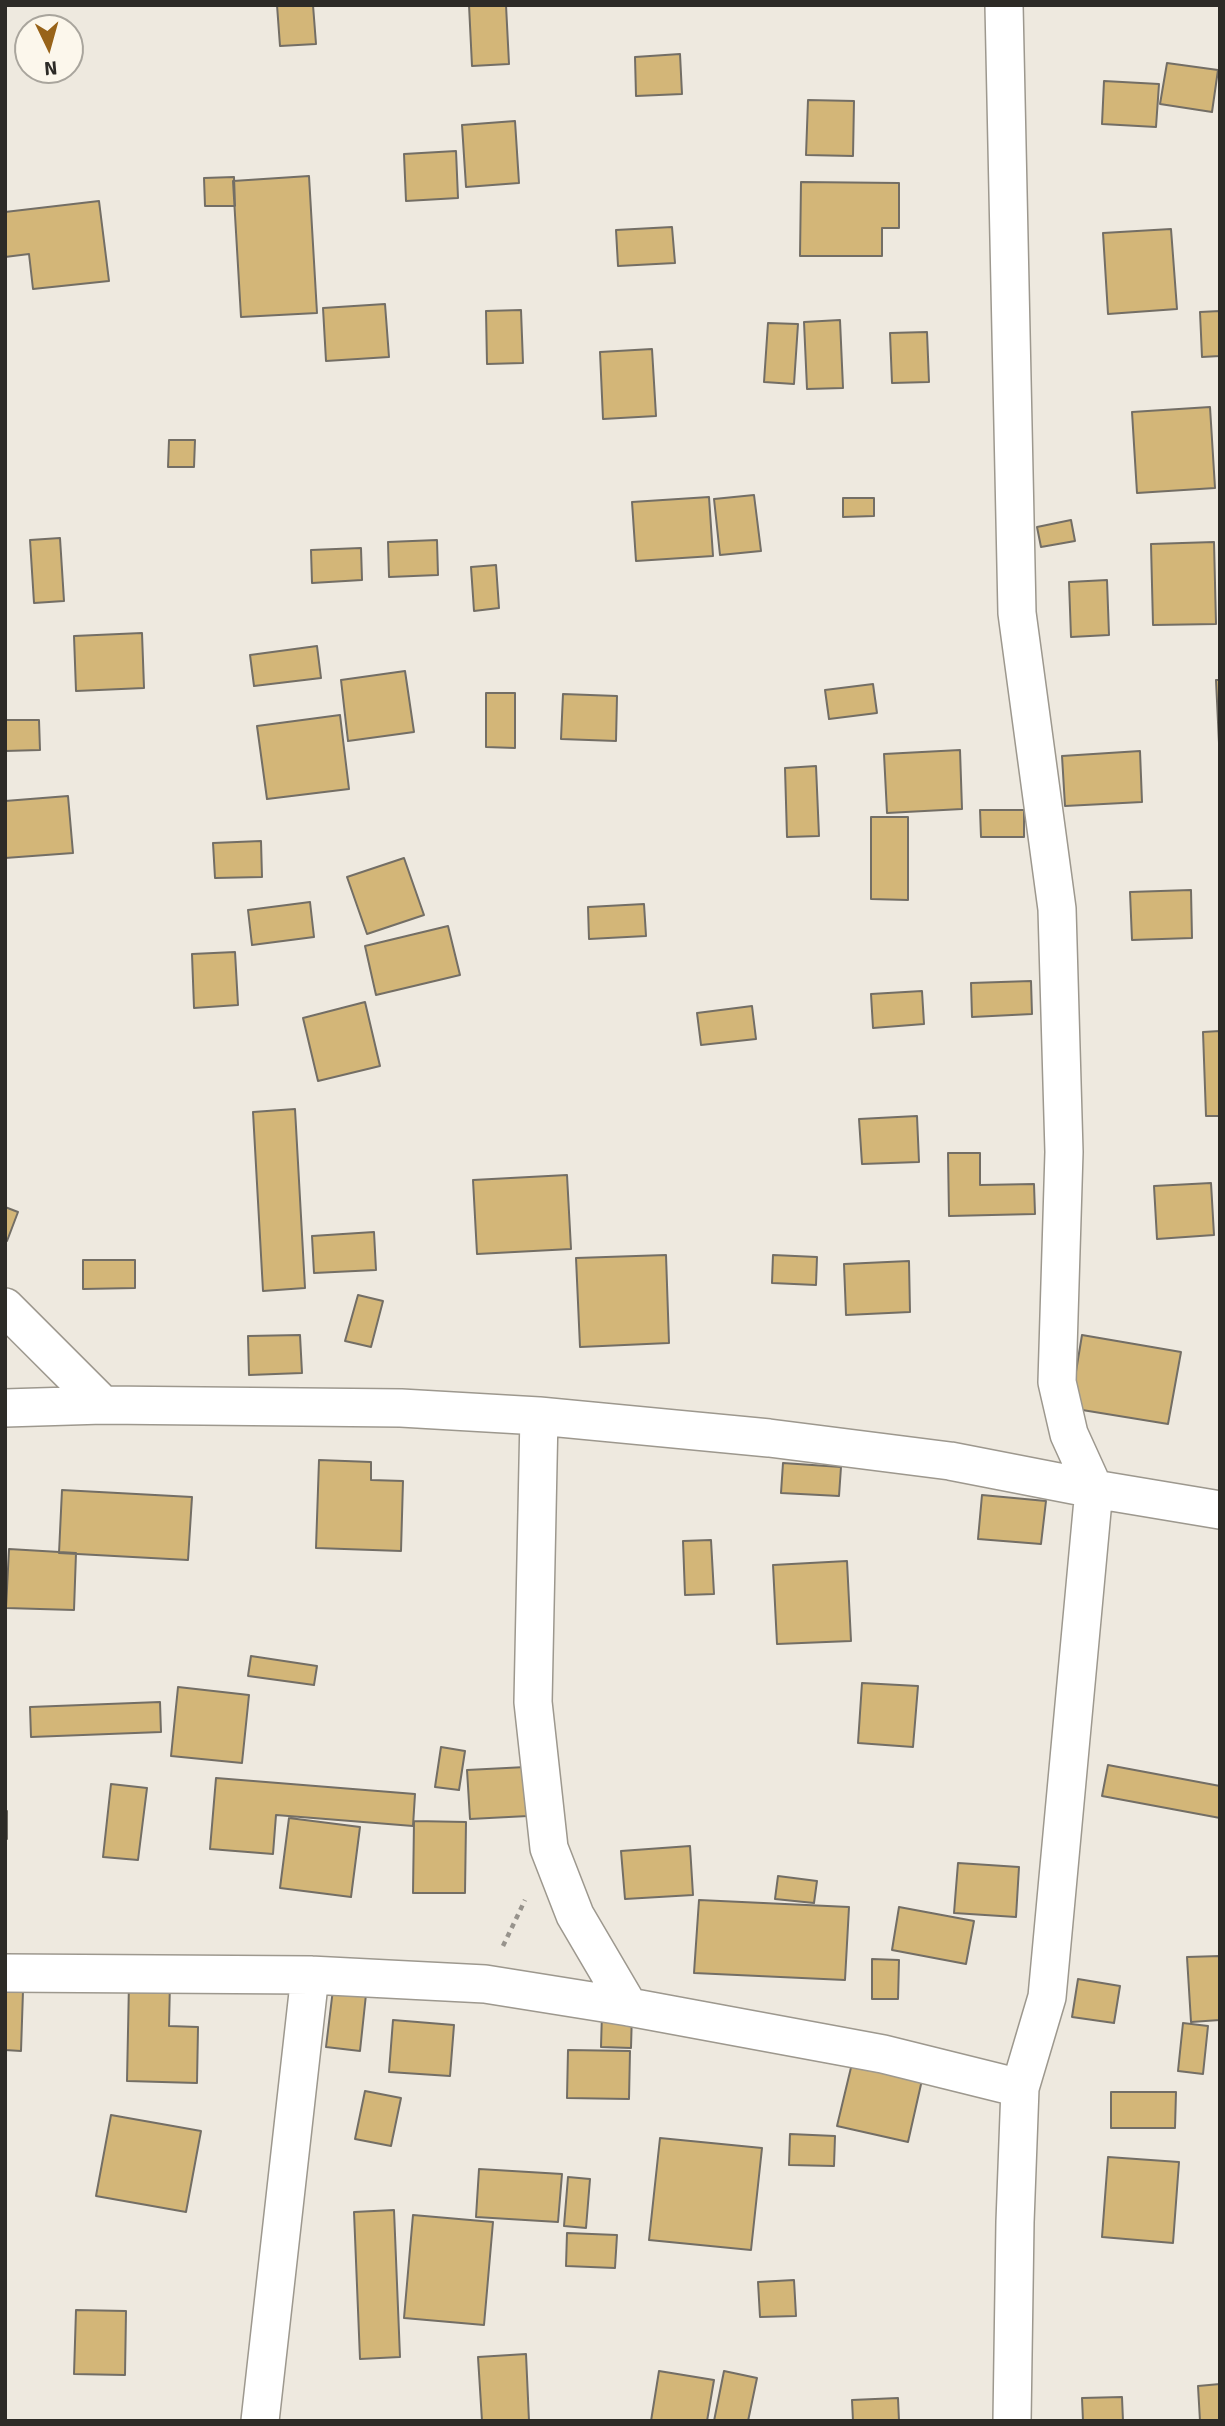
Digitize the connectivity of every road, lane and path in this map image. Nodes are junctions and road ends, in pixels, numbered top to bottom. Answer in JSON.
{"nodes":[{"id":1,"x":1004,"y":5,"type":"edge"},
{"id":2,"x":5,"y":1307,"type":"edge"},
{"id":3,"x":103,"y":1405,"type":"junction"},
{"id":4,"x":5,"y":1408,"type":"edge"},
{"id":5,"x":539,"y":1416,"type":"junction"},
{"id":6,"x":1094,"y":1489,"type":"junction"},
{"id":7,"x":1220,"y":1510,"type":"edge"},
{"id":8,"x":549,"y":1848,"type":"junction"},
{"id":9,"x":5,"y":1973,"type":"edge"},
{"id":10,"x":310,"y":1975,"type":"junction"},
{"id":11,"x":485,"y":1984,"type":"junction"},
{"id":12,"x":629,"y":2007,"type":"junction"},
{"id":13,"x":1020,"y":2088,"type":"junction"},
{"id":14,"x":260,"y":2421,"type":"edge"},
{"id":15,"x":1012,"y":2421,"type":"edge"}],
"edges":[{"from":1,"to":6,"type":"street"},
{"from":2,"to":3,"type":"street"},
{"from":3,"to":4,"type":"street"},
{"from":3,"to":5,"type":"street"},
{"from":5,"to":6,"type":"street"},
{"from":5,"to":8,"type":"street"},
{"from":6,"to":7,"type":"street"},
{"from":6,"to":13,"type":"street"},
{"from":8,"to":11,"type":"path"},
{"from":8,"to":12,"type":"street"},
{"from":9,"to":10,"type":"street"},
{"from":10,"to":11,"type":"street"},
{"from":10,"to":14,"type":"street"},
{"from":11,"to":12,"type":"street"},
{"from":12,"to":13,"type":"street"},
{"from":13,"to":15,"type":"street"}]}
